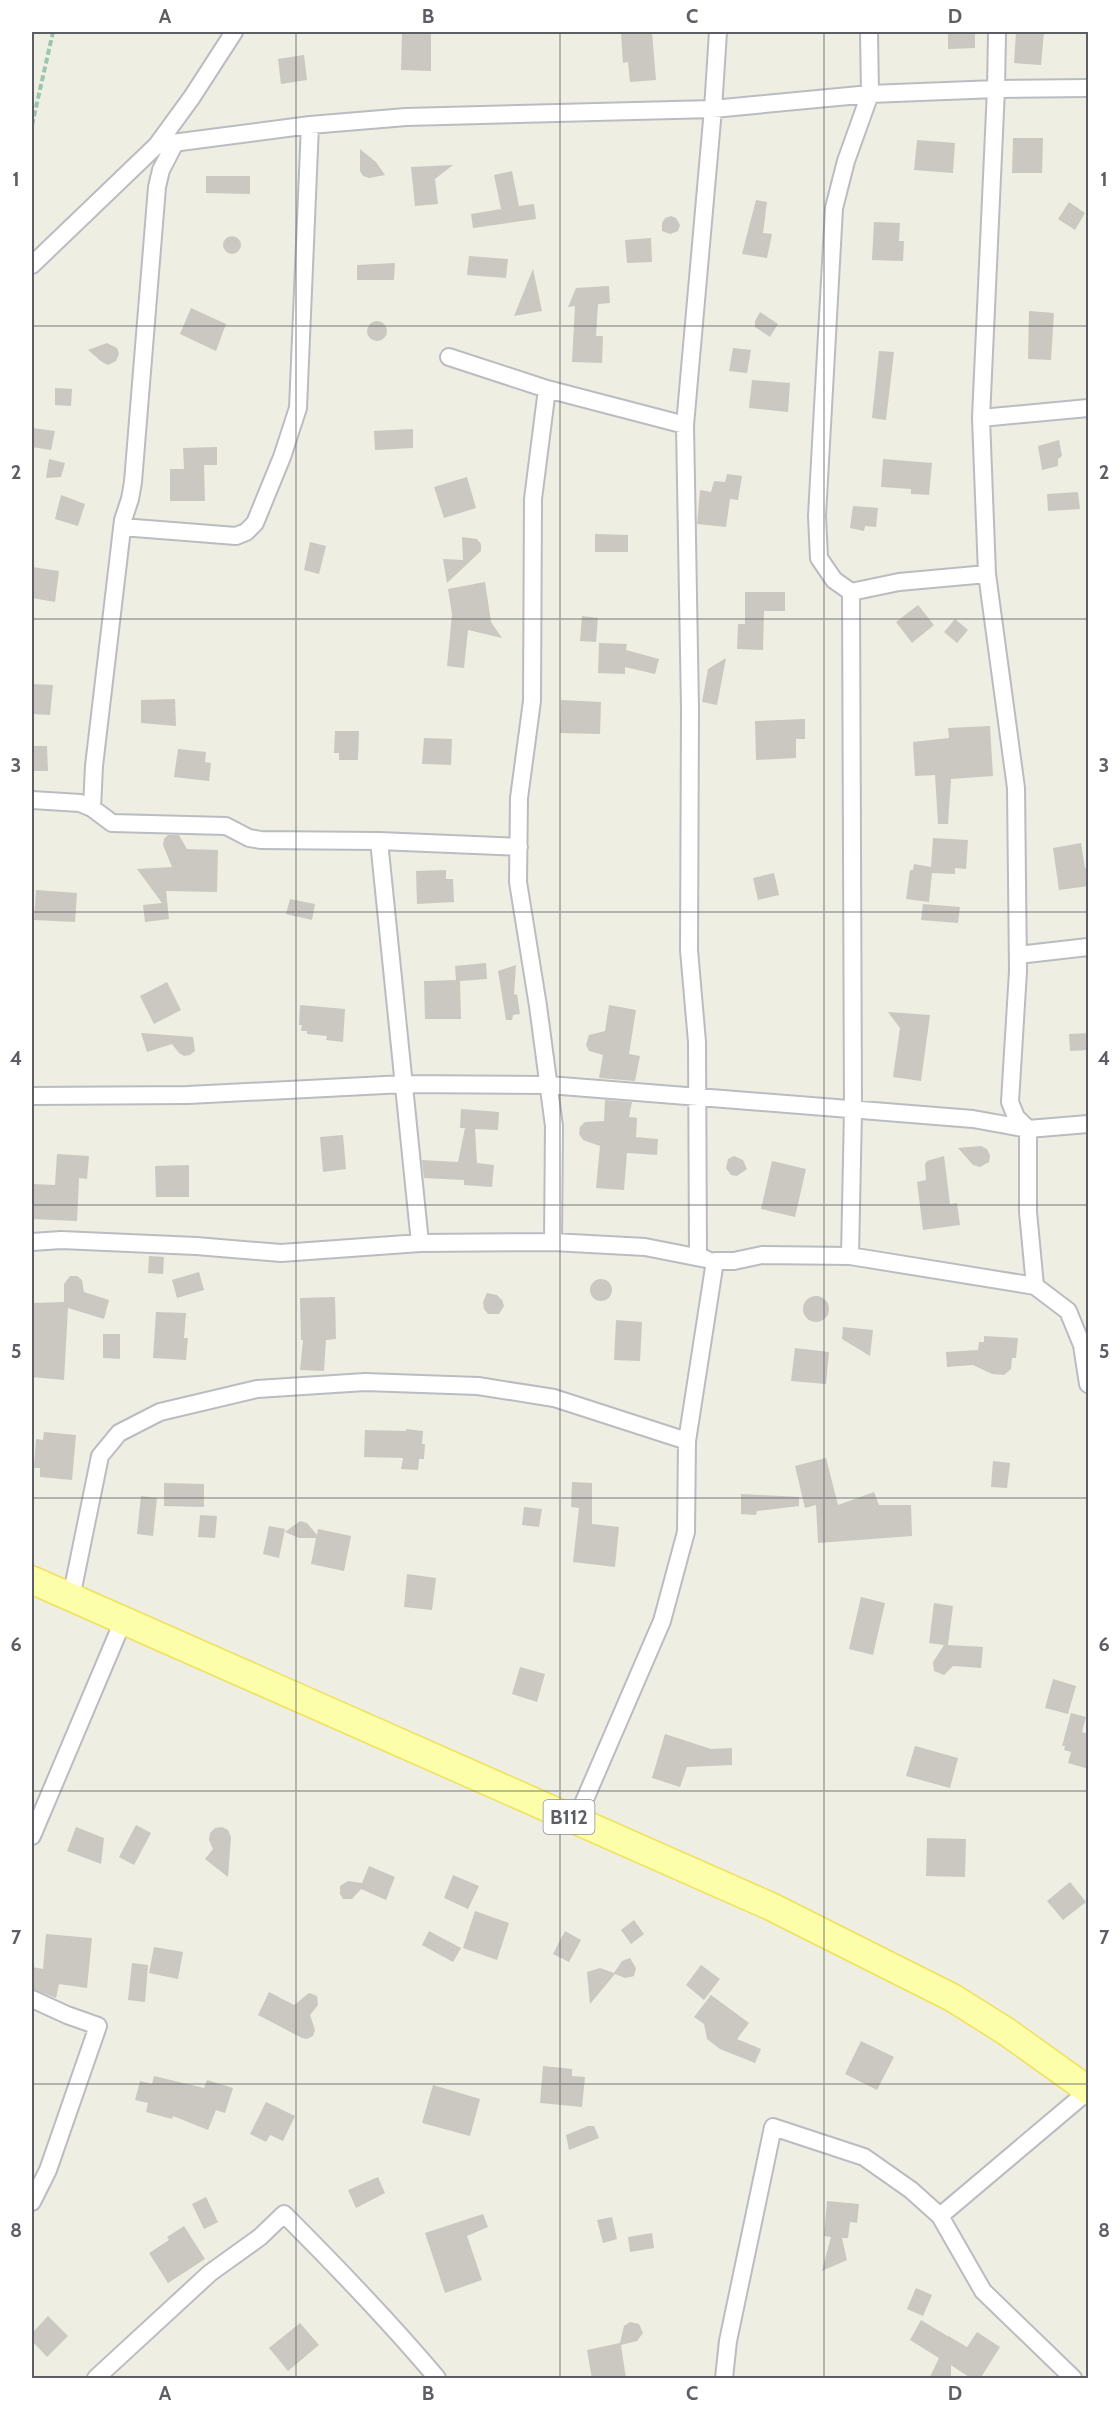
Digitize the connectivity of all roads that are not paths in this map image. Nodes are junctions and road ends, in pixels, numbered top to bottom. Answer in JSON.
{"nodes":[{"id":1,"x":234,"y":32,"type":"edge"},
{"id":2,"x":718,"y":32,"type":"edge"},
{"id":3,"x":869,"y":32,"type":"edge"},
{"id":4,"x":997,"y":32,"type":"edge"},
{"id":5,"x":1089,"y":88,"type":"edge"},
{"id":6,"x":996,"y":89,"type":"junction"},
{"id":7,"x":870,"y":94,"type":"junction"},
{"id":8,"x":713,"y":109,"type":"junction"},
{"id":9,"x":310,"y":125,"type":"junction"},
{"id":10,"x":175,"y":143,"type":"junction"},
{"id":11,"x":157,"y":145,"type":"junction"},
{"id":12,"x":32,"y":265,"type":"edge"},
{"id":13,"x":449,"y":357,"type":"dead end"},
{"id":14,"x":547,"y":389,"type":"junction"},
{"id":15,"x":1089,"y":408,"type":"edge"},
{"id":16,"x":981,"y":418,"type":"junction"},
{"id":17,"x":685,"y":424,"type":"junction"},
{"id":18,"x":122,"y":527,"type":"junction"},
{"id":19,"x":987,"y":573,"type":"junction"},
{"id":20,"x":851,"y":592,"type":"junction"},
{"id":21,"x":32,"y":800,"type":"edge"},
{"id":22,"x":92,"y":808,"type":"junction"},
{"id":23,"x":379,"y":841,"type":"junction"},
{"id":24,"x":519,"y":847,"type":"junction"},
{"id":25,"x":1089,"y":947,"type":"edge"},
{"id":26,"x":1018,"y":955,"type":"junction"},
{"id":27,"x":404,"y":1084,"type":"junction"},
{"id":28,"x":549,"y":1085,"type":"junction"},
{"id":29,"x":32,"y":1096,"type":"edge"},
{"id":30,"x":697,"y":1097,"type":"junction"},
{"id":31,"x":853,"y":1110,"type":"junction"},
{"id":32,"x":1089,"y":1124,"type":"edge"},
{"id":33,"x":1028,"y":1129,"type":"junction"},
{"id":34,"x":32,"y":1242,"type":"edge"},
{"id":35,"x":553,"y":1242,"type":"junction"},
{"id":36,"x":420,"y":1243,"type":"junction"},
{"id":37,"x":850,"y":1256,"type":"junction"},
{"id":38,"x":698,"y":1257,"type":"junction"},
{"id":39,"x":715,"y":1261,"type":"junction"},
{"id":40,"x":1035,"y":1286,"type":"junction"},
{"id":41,"x":1089,"y":1384,"type":"edge"},
{"id":42,"x":687,"y":1441,"type":"junction"},
{"id":43,"x":32,"y":1580,"type":"edge"},
{"id":44,"x":71,"y":1598,"type":"junction"},
{"id":45,"x":123,"y":1621,"type":"junction"},
{"id":46,"x":576,"y":1820,"type":"junction"},
{"id":47,"x":32,"y":1836,"type":"edge"},
{"id":48,"x":32,"y":1999,"type":"edge"},
{"id":49,"x":1089,"y":2090,"type":"edge"},
{"id":50,"x":32,"y":2202,"type":"edge"},
{"id":51,"x":940,"y":2216,"type":"junction"},
{"id":52,"x":96,"y":2379,"type":"edge"},
{"id":53,"x":438,"y":2379,"type":"edge"},
{"id":54,"x":724,"y":2379,"type":"edge"},
{"id":55,"x":1073,"y":2379,"type":"edge"}],
"edges":[{"from":1,"to":11,"type":"street"},
{"from":2,"to":8,"type":"street"},
{"from":3,"to":7,"type":"street"},
{"from":4,"to":6,"type":"street"},
{"from":5,"to":6,"type":"street"},
{"from":6,"to":7,"type":"street"},
{"from":6,"to":16,"type":"street"},
{"from":7,"to":8,"type":"street"},
{"from":7,"to":20,"type":"street"},
{"from":8,"to":9,"type":"street"},
{"from":8,"to":17,"type":"street"},
{"from":9,"to":10,"type":"street"},
{"from":9,"to":18,"type":"street"},
{"from":10,"to":11,"type":"street"},
{"from":10,"to":18,"type":"street"},
{"from":11,"to":12,"type":"street"},
{"from":13,"to":14,"type":"street"},
{"from":14,"to":17,"type":"street"},
{"from":14,"to":24,"type":"street"},
{"from":15,"to":16,"type":"street"},
{"from":16,"to":19,"type":"street"},
{"from":17,"to":30,"type":"street"},
{"from":18,"to":22,"type":"street"},
{"from":19,"to":20,"type":"street"},
{"from":19,"to":26,"type":"street"},
{"from":20,"to":31,"type":"street"},
{"from":21,"to":22,"type":"street"},
{"from":22,"to":23,"type":"street"},
{"from":23,"to":24,"type":"street"},
{"from":23,"to":27,"type":"street"},
{"from":24,"to":28,"type":"street"},
{"from":25,"to":26,"type":"street"},
{"from":26,"to":33,"type":"street"},
{"from":27,"to":28,"type":"street"},
{"from":27,"to":29,"type":"street"},
{"from":27,"to":36,"type":"street"},
{"from":28,"to":30,"type":"street"},
{"from":28,"to":35,"type":"street"},
{"from":30,"to":31,"type":"street"},
{"from":30,"to":38,"type":"street"},
{"from":31,"to":33,"type":"street"},
{"from":31,"to":37,"type":"street"},
{"from":32,"to":33,"type":"street"},
{"from":33,"to":40,"type":"street"},
{"from":34,"to":36,"type":"street"},
{"from":35,"to":36,"type":"street"},
{"from":35,"to":38,"type":"street"},
{"from":37,"to":39,"type":"street"},
{"from":37,"to":40,"type":"street"},
{"from":38,"to":39,"type":"street"},
{"from":39,"to":42,"type":"street"},
{"from":40,"to":41,"type":"street"},
{"from":42,"to":44,"type":"street"},
{"from":42,"to":46,"type":"street"},
{"from":43,"to":44,"type":"main road","number":"B112"},
{"from":44,"to":45,"type":"main road","number":"B112"},
{"from":45,"to":46,"type":"main road","number":"B112"},
{"from":45,"to":47,"type":"street"},
{"from":46,"to":49,"type":"main road","number":"B112"},
{"from":48,"to":50,"type":"street"},
{"from":49,"to":51,"type":"street"},
{"from":51,"to":54,"type":"street"},
{"from":51,"to":55,"type":"street"},
{"from":52,"to":53,"type":"street"}]}
